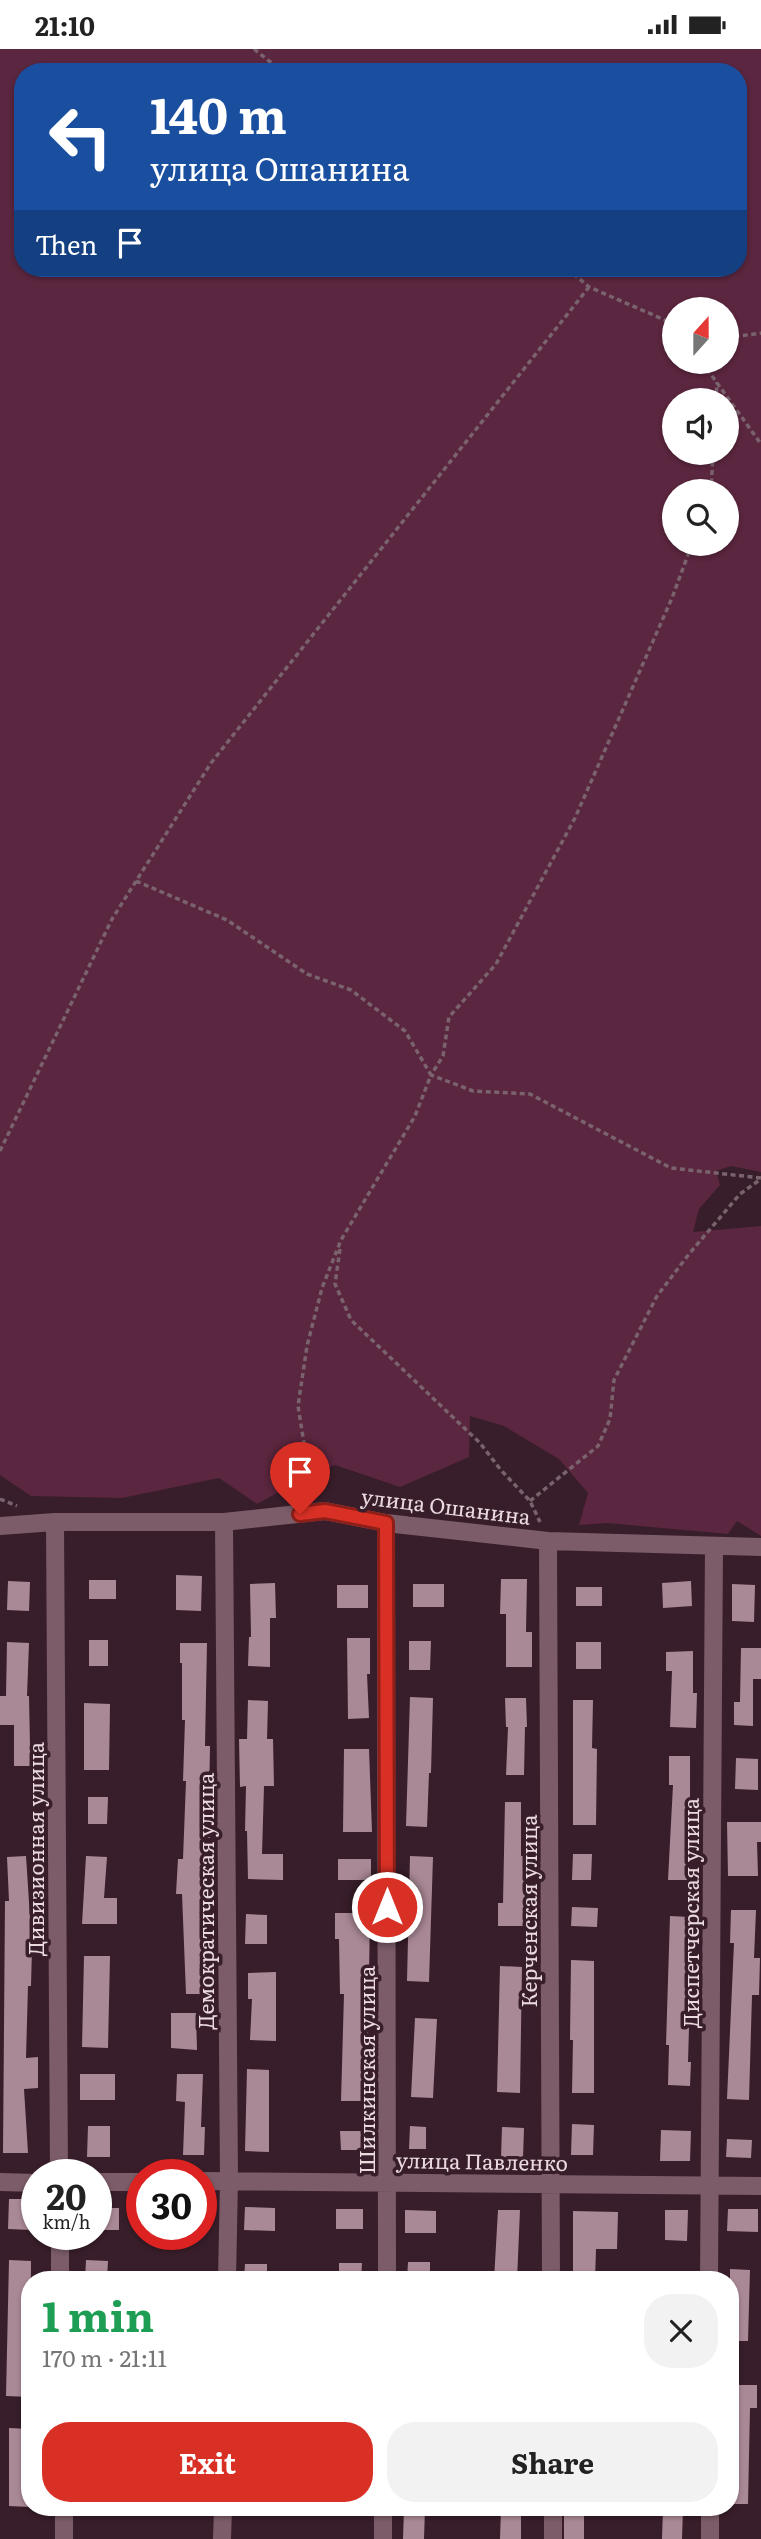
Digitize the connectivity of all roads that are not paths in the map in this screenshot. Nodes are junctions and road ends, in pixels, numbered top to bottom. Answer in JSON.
{"nodes":[{"id":1,"x":55,"y":1522,"type":"junction"},
{"id":2,"x":224,"y":1522,"type":"junction"},
{"id":3,"x":386,"y":1523,"type":"junction"},
{"id":4,"x":0,"y":1526,"type":"edge"},
{"id":5,"x":548,"y":1541,"type":"junction"},
{"id":6,"x":714,"y":1546,"type":"junction"},
{"id":7,"x":761,"y":1547,"type":"edge"},
{"id":8,"x":59,"y":2159,"type":"edge"},
{"id":9,"x":217,"y":2180,"type":"edge"},
{"id":10,"x":229,"y":2180,"type":"junction"},
{"id":11,"x":388,"y":2181,"type":"junction"},
{"id":12,"x":0,"y":2182,"type":"edge"},
{"id":13,"x":21,"y":2183,"type":"edge"},
{"id":14,"x":551,"y":2184,"type":"junction"},
{"id":15,"x":709,"y":2186,"type":"junction"},
{"id":16,"x":761,"y":2186,"type":"edge"},
{"id":17,"x":60,"y":2250,"type":"edge"},
{"id":18,"x":60,"y":2271,"type":"edge"},
{"id":19,"x":227,"y":2271,"type":"edge"},
{"id":20,"x":387,"y":2271,"type":"edge"},
{"id":21,"x":551,"y":2271,"type":"edge"},
{"id":22,"x":709,"y":2271,"type":"edge"},
{"id":23,"x":64,"y":2516,"type":"edge"},
{"id":24,"x":223,"y":2516,"type":"edge"},
{"id":25,"x":383,"y":2516,"type":"edge"},
{"id":26,"x":552,"y":2516,"type":"edge"},
{"id":27,"x":710,"y":2516,"type":"edge"},
{"id":28,"x":65,"y":2539,"type":"edge"},
{"id":29,"x":222,"y":2539,"type":"edge"},
{"id":30,"x":383,"y":2539,"type":"edge"},
{"id":31,"x":553,"y":2539,"type":"edge"},
{"id":32,"x":710,"y":2539,"type":"edge"}],
"edges":[{"from":1,"to":2,"type":"street","name":"улица Ошанина"},
{"from":1,"to":4,"type":"street","name":"улица Ошанина"},
{"from":1,"to":8,"type":"street","name":"Дивизионная улица"},
{"from":2,"to":3,"type":"street","name":"улица Ошанина"},
{"from":2,"to":10,"type":"street","name":"Демократическая улица"},
{"from":3,"to":5,"type":"street","name":"улица Ошанина"},
{"from":3,"to":11,"type":"street","name":"Шилкинская улица"},
{"from":5,"to":6,"type":"street","name":"улица Ошанина"},
{"from":5,"to":14,"type":"street","name":"Керченская улица"},
{"from":6,"to":7,"type":"street","name":"улица Ошанина"},
{"from":6,"to":15,"type":"street","name":"Диспетчерская улица"},
{"from":9,"to":10,"type":"street","name":"улица Павленко"},
{"from":10,"to":11,"type":"street","name":"улица Павленко"},
{"from":10,"to":19,"type":"street","name":"Демократическая улица"},
{"from":11,"to":14,"type":"street","name":"улица Павленко"},
{"from":11,"to":20,"type":"street","name":"Шилкинская улица"},
{"from":12,"to":13,"type":"street"},
{"from":14,"to":15,"type":"street","name":"улица Павленко"},
{"from":14,"to":21,"type":"street","name":"Керченская улица"},
{"from":15,"to":16,"type":"street","name":"улица Павленко"},
{"from":15,"to":22,"type":"street","name":"Диспетчерская улица"},
{"from":17,"to":18,"type":"street"},
{"from":23,"to":28,"type":"street"},
{"from":24,"to":29,"type":"street"},
{"from":25,"to":30,"type":"street"},
{"from":26,"to":31,"type":"street"},
{"from":27,"to":32,"type":"street"}]}
